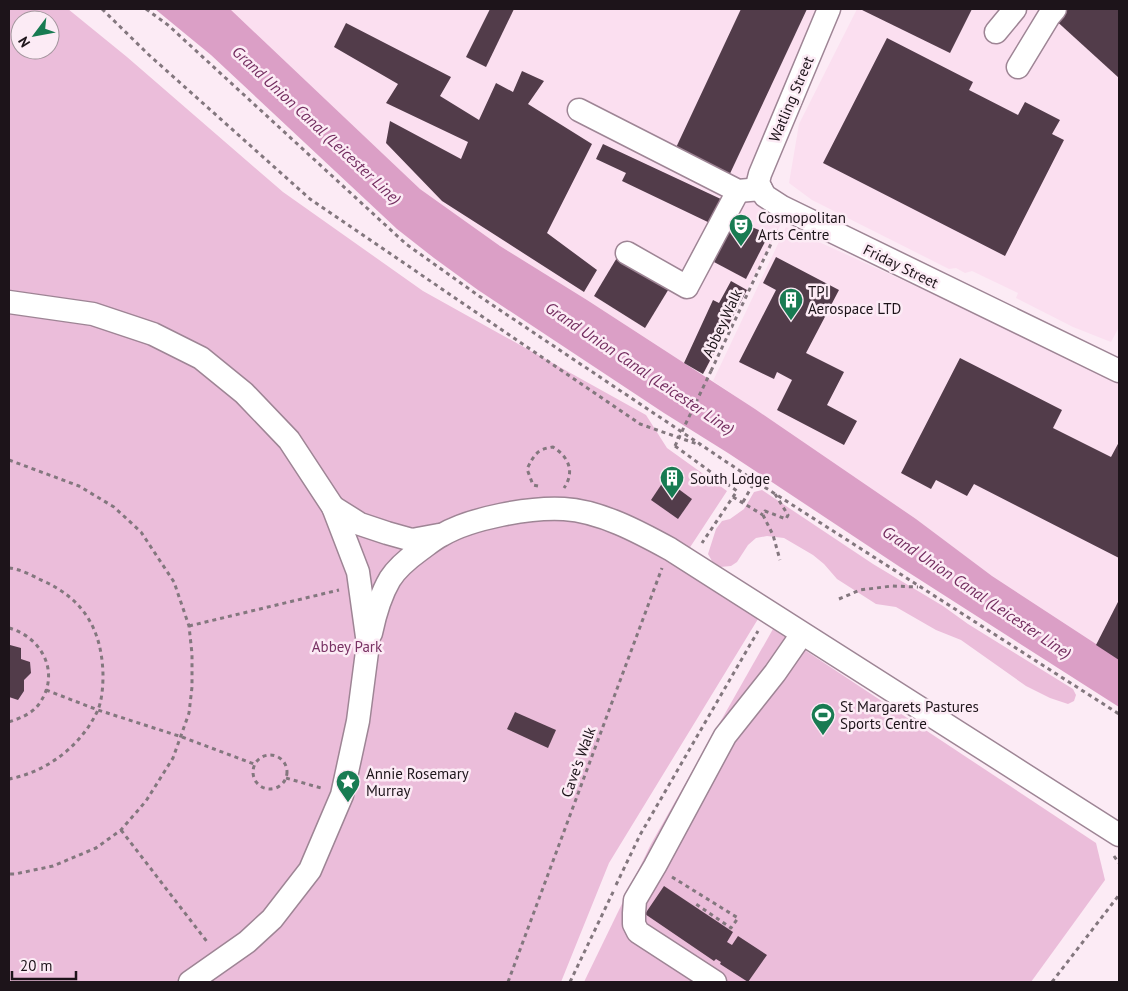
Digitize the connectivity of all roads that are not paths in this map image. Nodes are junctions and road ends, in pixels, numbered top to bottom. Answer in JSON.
{"nodes":[{"id":1,"x":829,"y":9,"type":"edge"},
{"id":2,"x":1015,"y":9,"type":"edge"},
{"id":3,"x":1055,"y":9,"type":"edge"},
{"id":4,"x":996,"y":32,"type":"dead end"},
{"id":5,"x":1018,"y":67,"type":"dead end"},
{"id":6,"x":579,"y":110,"type":"dead end"},
{"id":7,"x":760,"y":190,"type":"junction"},
{"id":8,"x":738,"y":192,"type":"junction"},
{"id":9,"x":627,"y":253,"type":"dead end"},
{"id":10,"x":9,"y":302,"type":"edge"},
{"id":11,"x":1119,"y":371,"type":"edge"},
{"id":12,"x":333,"y":507,"type":"junction"},
{"id":13,"x":442,"y":534,"type":"junction"},
{"id":14,"x":802,"y":634,"type":"junction"},
{"id":15,"x":368,"y":644,"type":"junction"},
{"id":16,"x":1119,"y":836,"type":"edge"},
{"id":17,"x":190,"y":982,"type":"edge"},
{"id":18,"x":715,"y":982,"type":"edge"}],
"edges":[{"from":1,"to":7,"type":"street","name":"Watling Street"},
{"from":2,"to":4,"type":"street"},
{"from":3,"to":5,"type":"street"},
{"from":6,"to":8,"type":"street"},
{"from":7,"to":8,"type":"street"},
{"from":7,"to":11,"type":"street","name":"Friday Street"},
{"from":8,"to":9,"type":"street"},
{"from":10,"to":12,"type":"street"},
{"from":12,"to":13,"type":"street"},
{"from":12,"to":15,"type":"street"},
{"from":13,"to":14,"type":"street"},
{"from":13,"to":15,"type":"street"},
{"from":14,"to":16,"type":"street"},
{"from":14,"to":18,"type":"street"},
{"from":15,"to":17,"type":"street"}]}
